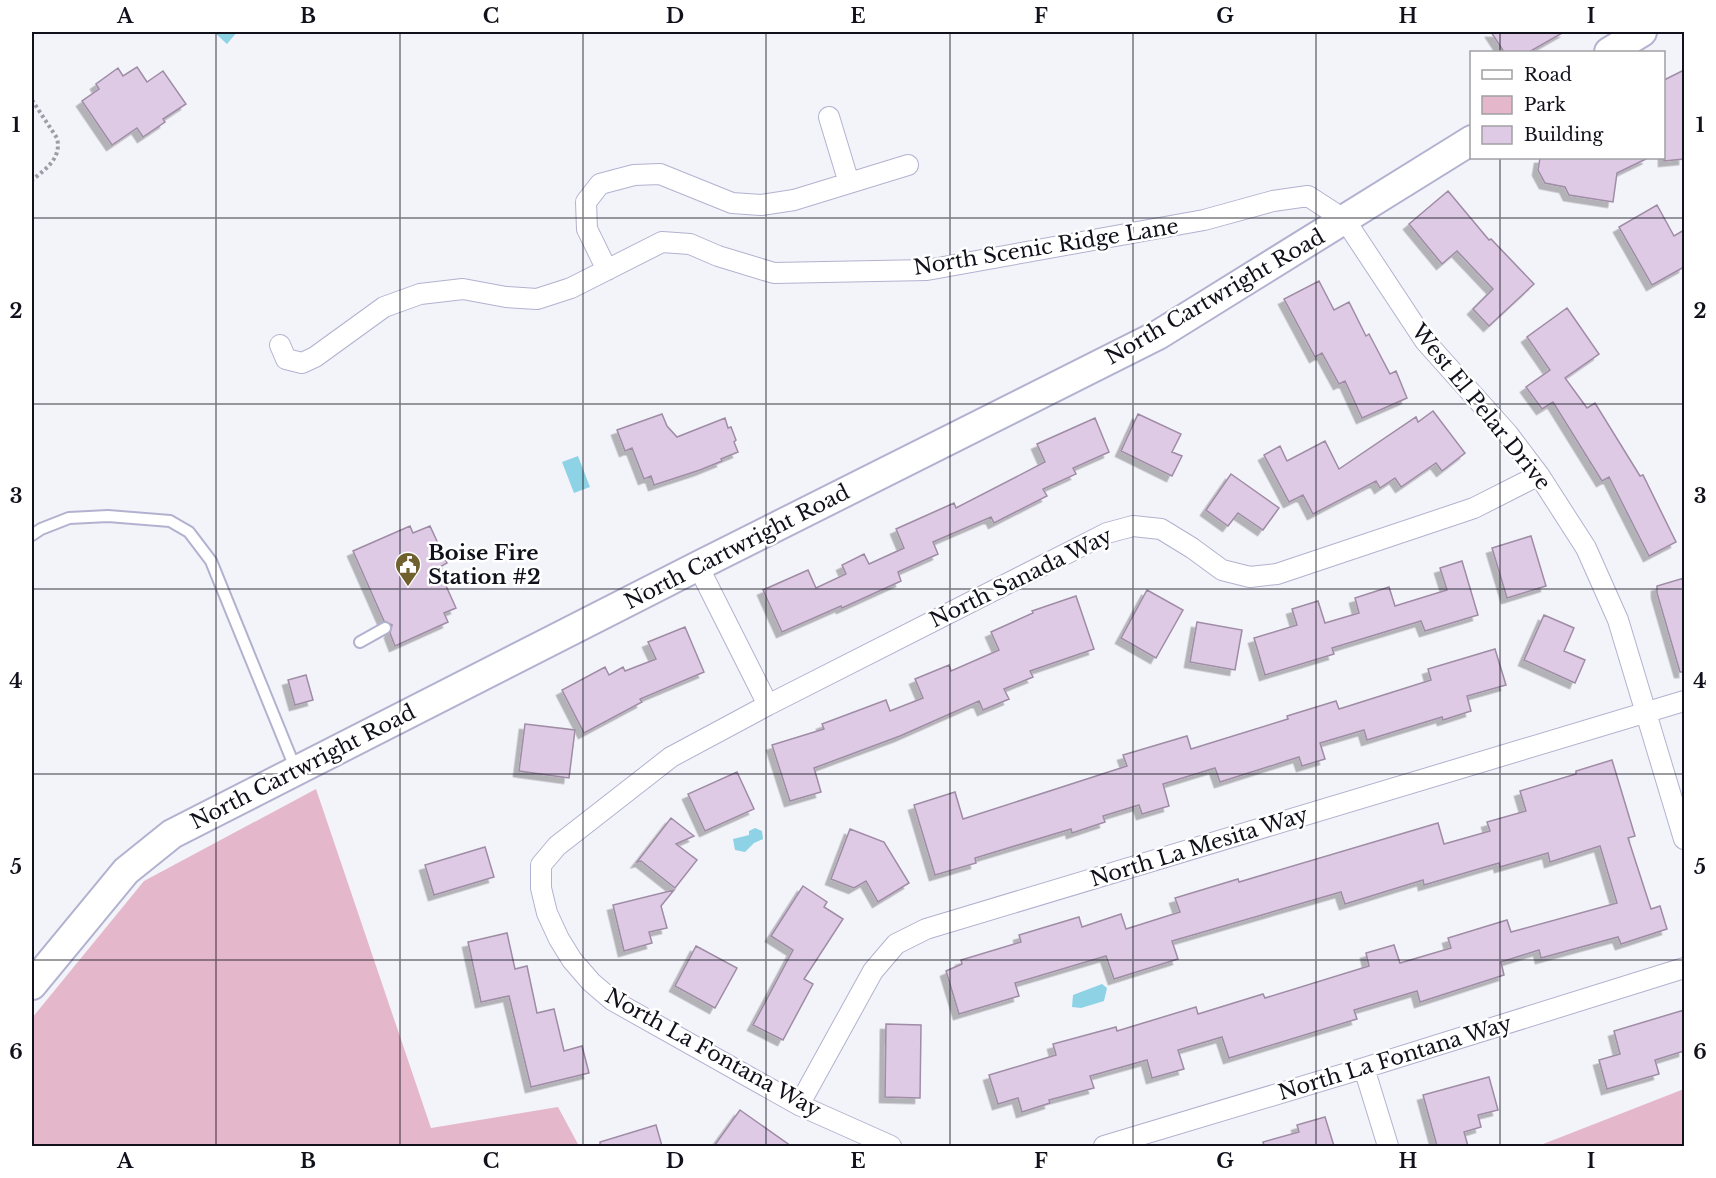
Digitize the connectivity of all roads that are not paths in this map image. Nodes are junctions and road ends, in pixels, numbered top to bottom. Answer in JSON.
{"nodes":[{"id":1,"x":1642,"y":32,"type":"edge"},
{"id":2,"x":1611,"y":51,"type":"edge"},
{"id":3,"x":829,"y":117,"type":"dead end"},
{"id":4,"x":1470,"y":141,"type":"edge"},
{"id":5,"x":908,"y":165,"type":"dead end"},
{"id":6,"x":849,"y":183,"type":"junction"},
{"id":7,"x":1345,"y":220,"type":"junction"},
{"id":8,"x":607,"y":270,"type":"junction"},
{"id":9,"x":280,"y":345,"type":"dead end"},
{"id":10,"x":1539,"y":475,"type":"junction"},
{"id":11,"x":32,"y":535,"type":"edge"},
{"id":12,"x":698,"y":566,"type":"junction"},
{"id":13,"x":385,"y":628,"type":"dead end"},
{"id":14,"x":360,"y":642,"type":"dead end"},
{"id":15,"x":1684,"y":701,"type":"edge"},
{"id":16,"x":768,"y":705,"type":"junction"},
{"id":17,"x":1647,"y":712,"type":"junction"},
{"id":18,"x":296,"y":770,"type":"junction"},
{"id":19,"x":1684,"y":839,"type":"edge"},
{"id":20,"x":541,"y":865,"type":"joint"},
{"id":21,"x":1684,"y":968,"type":"edge"},
{"id":22,"x":32,"y":985,"type":"edge"},
{"id":23,"x":1364,"y":1068,"type":"junction"},
{"id":24,"x":799,"y":1104,"type":"junction"},
{"id":25,"x":891,"y":1146,"type":"edge"},
{"id":26,"x":1104,"y":1146,"type":"edge"},
{"id":27,"x":1388,"y":1146,"type":"edge"}],
"edges":[{"from":1,"to":2,"type":"street"},
{"from":3,"to":6,"type":"street"},
{"from":4,"to":7,"type":"street","name":"North Cartwright Road"},
{"from":5,"to":6,"type":"street"},
{"from":6,"to":8,"type":"street"},
{"from":7,"to":8,"type":"street","name":"North Scenic Ridge Lane"},
{"from":7,"to":10,"type":"street","name":"West El Pelar Drive"},
{"from":7,"to":12,"type":"street","name":"North Cartwright Road"},
{"from":8,"to":9,"type":"street","name":"North Scenic Ridge Lane"},
{"from":10,"to":16,"type":"street","name":"North Sanada Way"},
{"from":10,"to":17,"type":"street","name":"West El Pelar Drive"},
{"from":11,"to":18,"type":"lane"},
{"from":12,"to":16,"type":"street"},
{"from":12,"to":18,"type":"street","name":"North Cartwright Road"},
{"from":13,"to":14,"type":"lane"},
{"from":15,"to":17,"type":"street","name":"North La Mesita Way"},
{"from":16,"to":20,"type":"street","name":"North Sanada Way"},
{"from":17,"to":19,"type":"street","name":"West El Pelar Drive"},
{"from":17,"to":24,"type":"street","name":"North La Mesita Way"},
{"from":18,"to":22,"type":"street","name":"North Cartwright Road"},
{"from":20,"to":24,"type":"street","name":"North La Fontana Way"},
{"from":21,"to":23,"type":"street","name":"North La Fontana Way"},
{"from":23,"to":26,"type":"street","name":"North La Fontana Way"},
{"from":23,"to":27,"type":"street"},
{"from":24,"to":25,"type":"street","name":"North La Fontana Way"}]}
